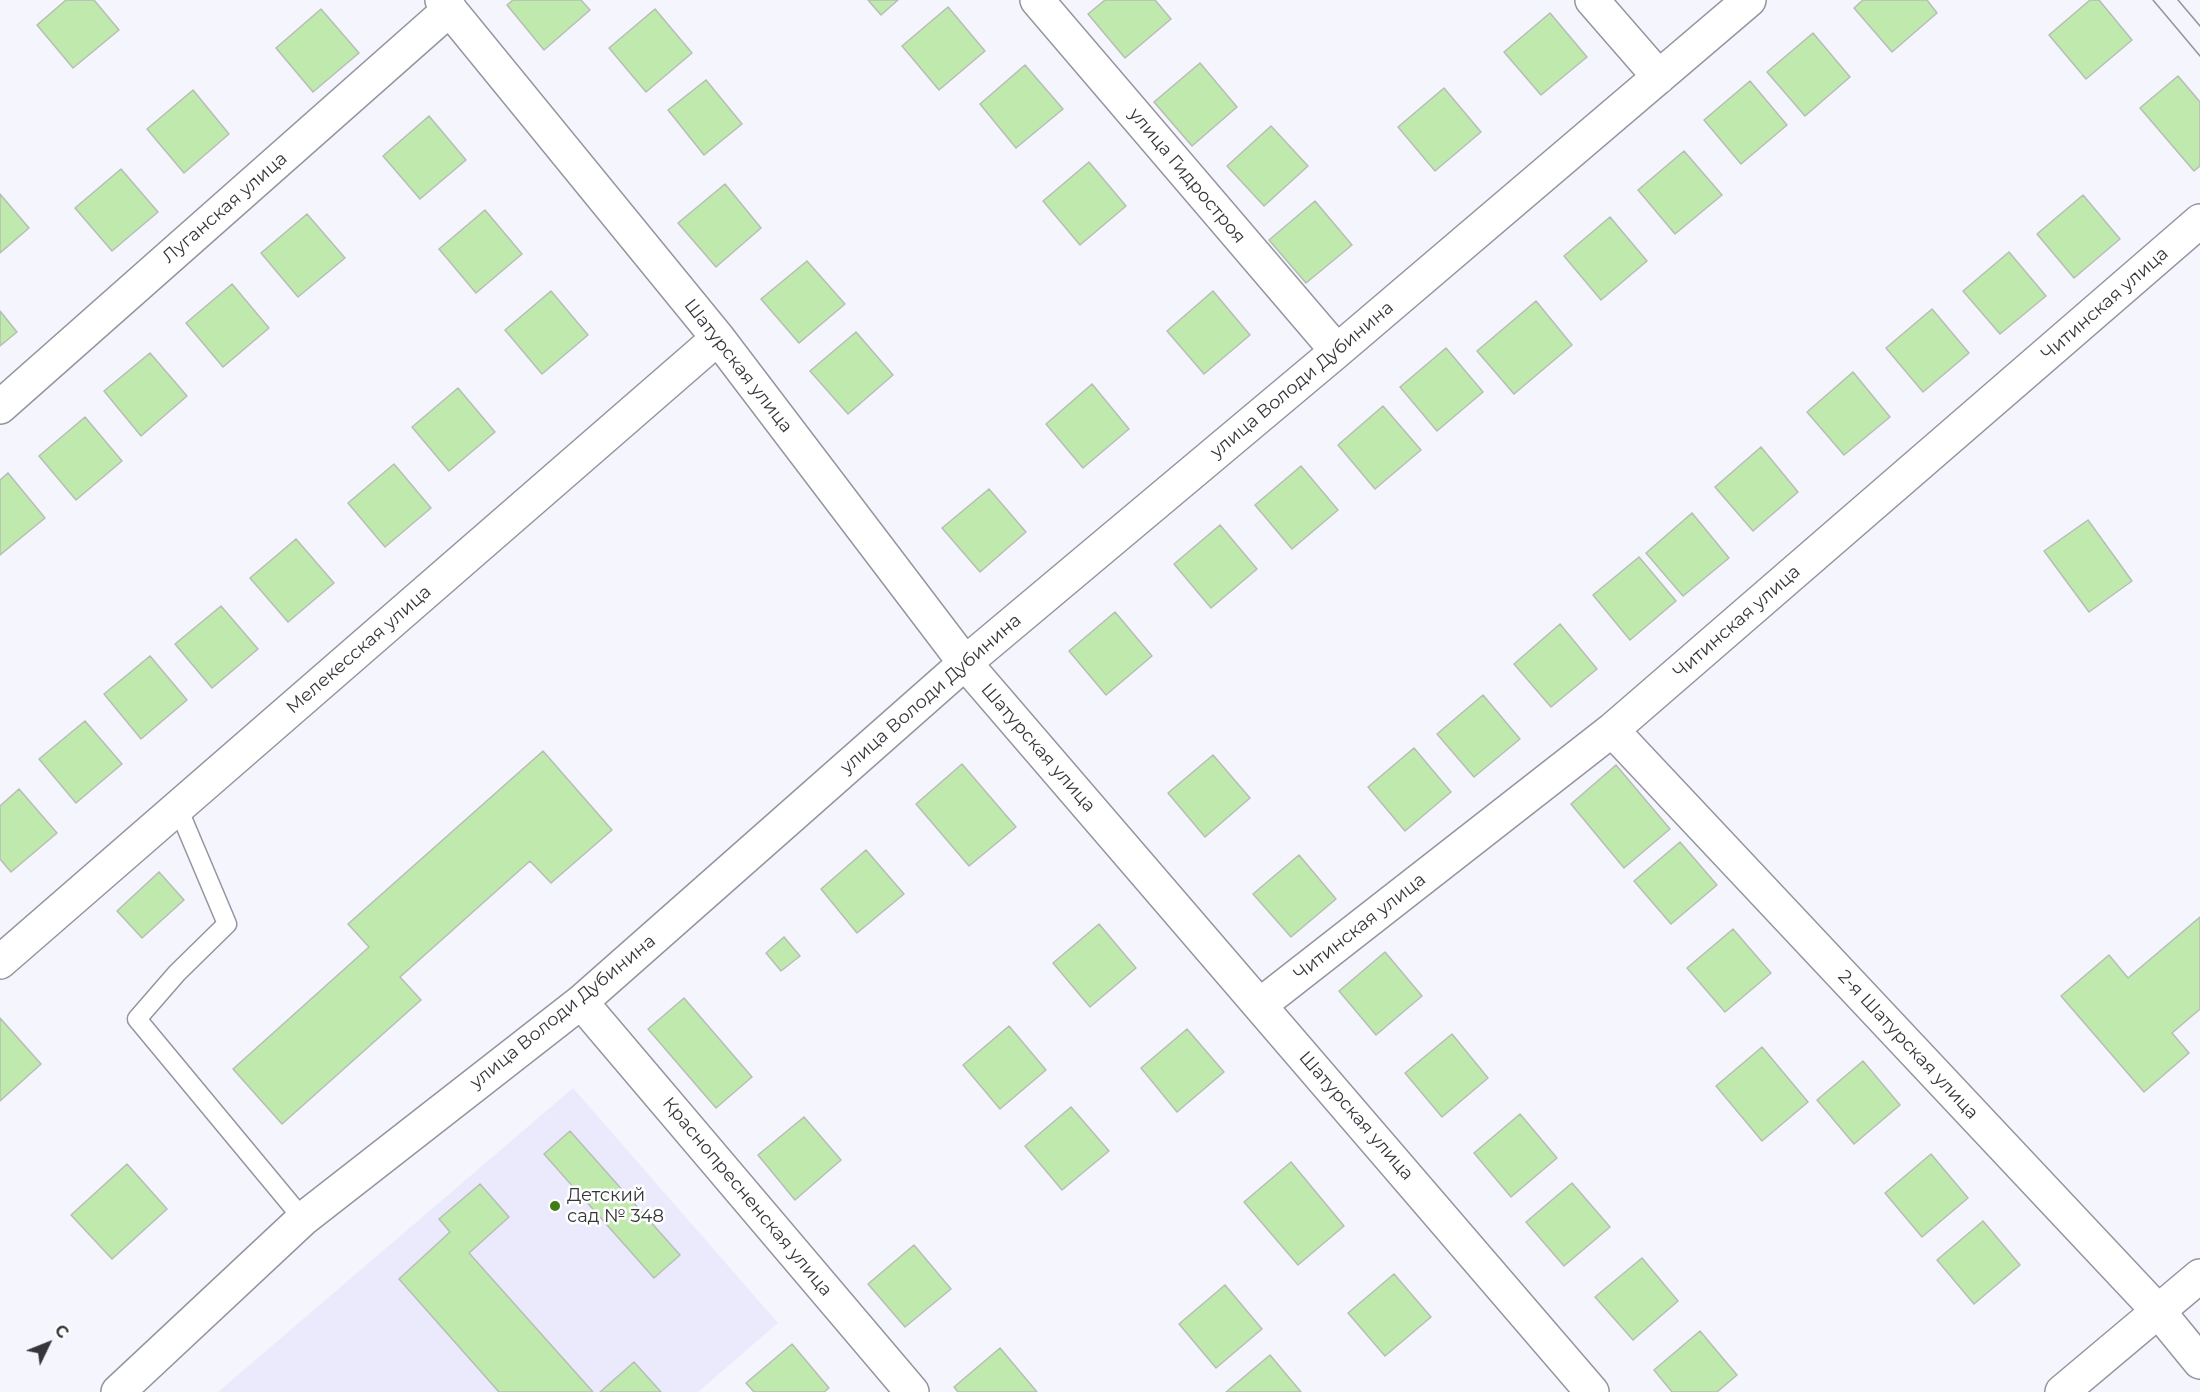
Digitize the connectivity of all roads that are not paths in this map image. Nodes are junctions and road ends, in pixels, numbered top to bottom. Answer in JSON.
{"nodes":[{"id":1,"x":1037,"y":0,"type":"edge"},
{"id":2,"x":1592,"y":0,"type":"edge"},
{"id":3,"x":1749,"y":0,"type":"edge"},
{"id":4,"x":446,"y":5,"type":"edge"},
{"id":5,"x":1659,"y":77,"type":"junction"},
{"id":6,"x":2200,"y":221,"type":"edge"},
{"id":7,"x":718,"y":338,"type":"junction"},
{"id":8,"x":1337,"y":351,"type":"junction"},
{"id":9,"x":0,"y":408,"type":"edge"},
{"id":10,"x":965,"y":663,"type":"junction"},
{"id":11,"x":1612,"y":730,"type":"junction"},
{"id":12,"x":178,"y":808,"type":"junction"},
{"id":13,"x":0,"y":962,"type":"edge"},
{"id":14,"x":581,"y":1002,"type":"junction"},
{"id":15,"x":1260,"y":1005,"type":"junction"},
{"id":16,"x":303,"y":1219,"type":"junction"},
{"id":17,"x":2200,"y":1276,"type":"edge"},
{"id":18,"x":2159,"y":1312,"type":"junction"},
{"id":19,"x":2200,"y":1362,"type":"edge"},
{"id":20,"x":118,"y":1392,"type":"edge"},
{"id":21,"x":912,"y":1392,"type":"edge"},
{"id":22,"x":1592,"y":1392,"type":"edge"},
{"id":23,"x":2062,"y":1392,"type":"edge"}],
"edges":[{"from":1,"to":8,"type":"street","name":"улица Гидростроя"},
{"from":2,"to":5,"type":"street"},
{"from":3,"to":5,"type":"street","name":"улица Володи Дубинина"},
{"from":4,"to":7,"type":"street","name":"Шатурская улица"},
{"from":4,"to":9,"type":"street","name":"Луганская улица"},
{"from":5,"to":8,"type":"street","name":"улица Володи Дубинина"},
{"from":6,"to":11,"type":"street","name":"Читинская улица"},
{"from":7,"to":10,"type":"street","name":"Шатурская улица"},
{"from":7,"to":12,"type":"street","name":"Мелекесская улица"},
{"from":8,"to":10,"type":"street","name":"улица Володи Дубинина"},
{"from":10,"to":14,"type":"street","name":"улица Володи Дубинина"},
{"from":10,"to":15,"type":"street","name":"Шатурская улица"},
{"from":11,"to":15,"type":"street","name":"Читинская улица"},
{"from":11,"to":18,"type":"street","name":"2-я Шатурская улица"},
{"from":12,"to":13,"type":"street","name":"Мелекесская улица"},
{"from":12,"to":16,"type":"lane"},
{"from":14,"to":16,"type":"street","name":"улица Володи Дубинина"},
{"from":14,"to":21,"type":"street","name":"Краснопресненская улица"},
{"from":15,"to":22,"type":"street","name":"Шатурская улица"},
{"from":16,"to":20,"type":"street","name":"улица Володи Дубинина"},
{"from":17,"to":18,"type":"street"},
{"from":18,"to":19,"type":"street","name":"2-я Шатурская улица"},
{"from":18,"to":23,"type":"street"}]}
